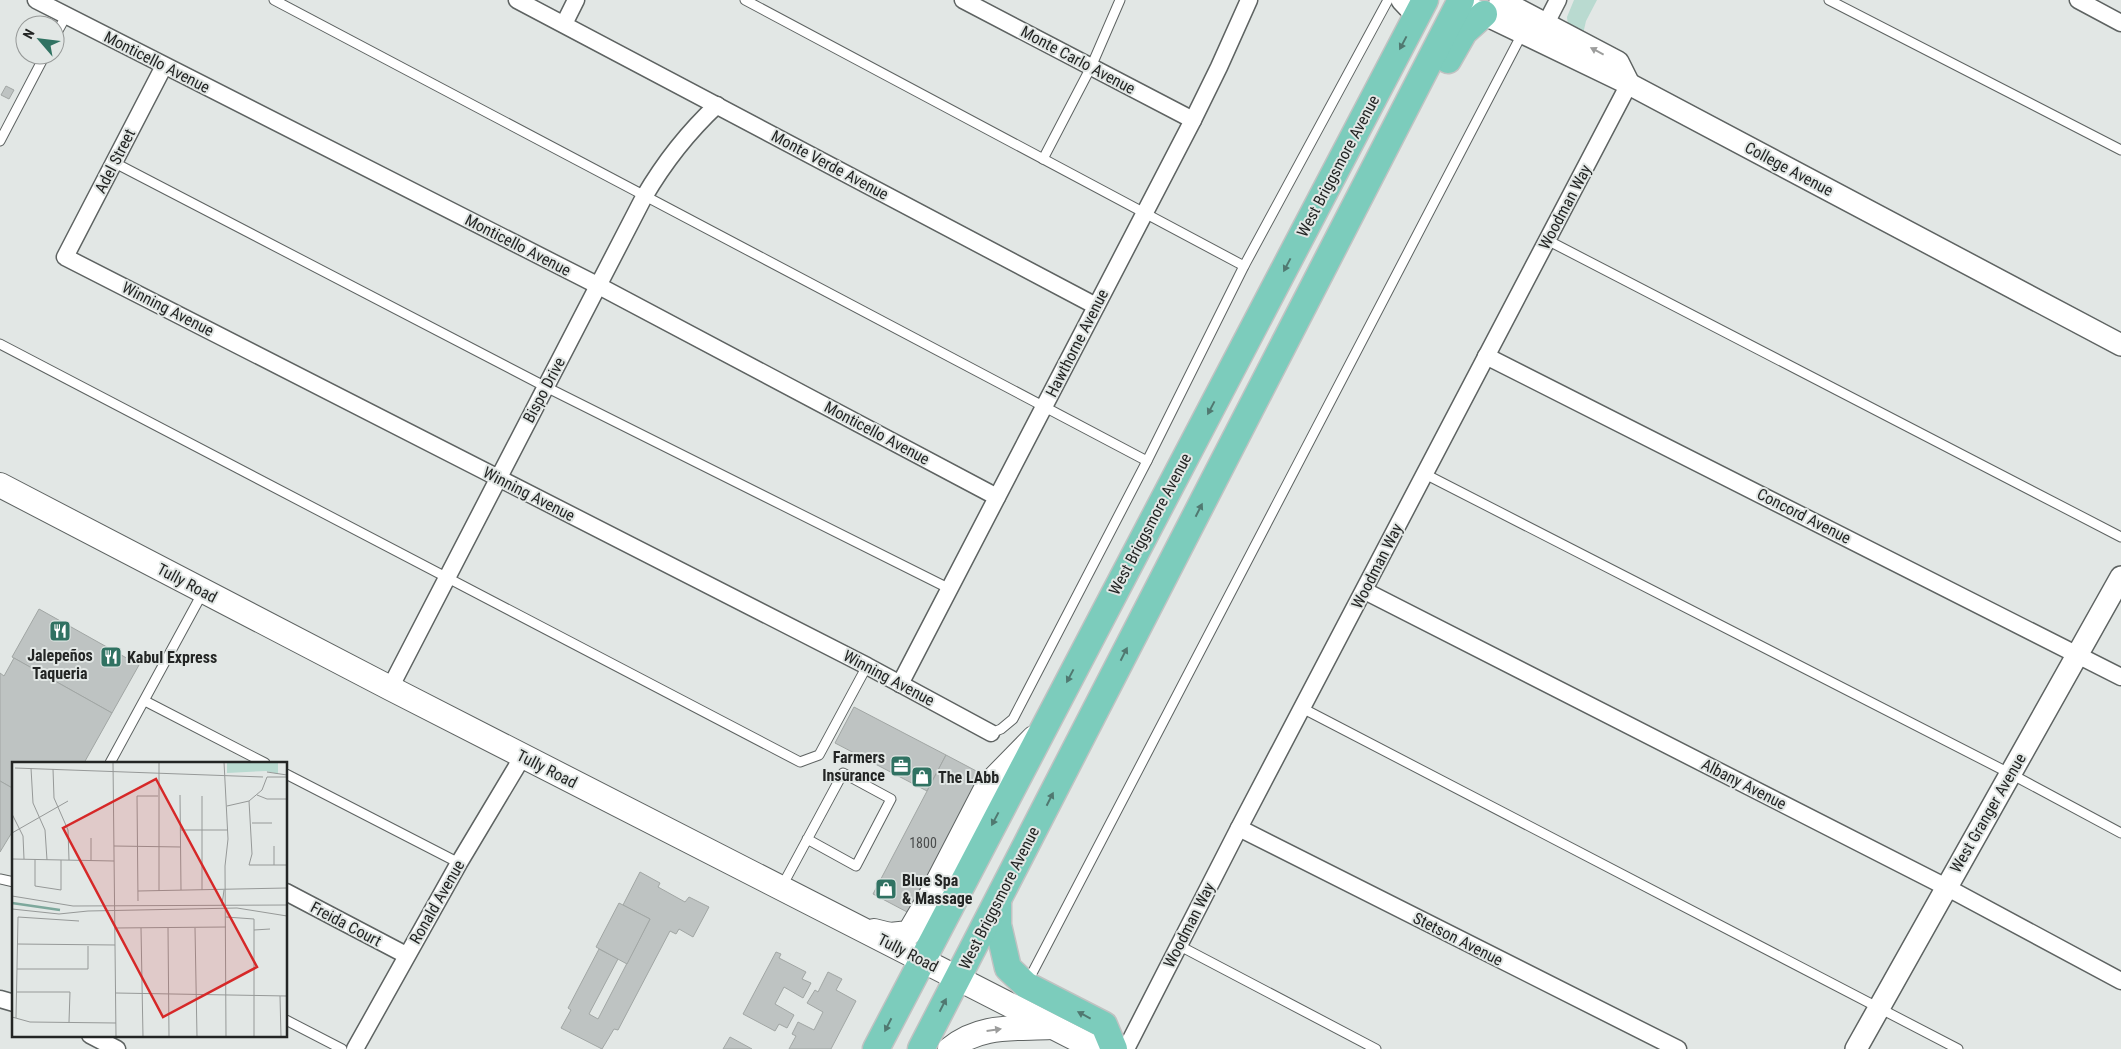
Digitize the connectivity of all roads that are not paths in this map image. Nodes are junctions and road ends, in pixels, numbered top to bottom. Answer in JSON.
{"nodes":[{"id":1,"x":36,"y":0,"type":"edge"},
{"id":2,"x":274,"y":0,"type":"edge"},
{"id":3,"x":517,"y":0,"type":"edge"},
{"id":4,"x":576,"y":0,"type":"edge"},
{"id":5,"x":745,"y":0,"type":"edge"},
{"id":6,"x":963,"y":0,"type":"edge"},
{"id":7,"x":1120,"y":0,"type":"edge"},
{"id":8,"x":1249,"y":0,"type":"edge"},
{"id":9,"x":1388,"y":0,"type":"edge"},
{"id":10,"x":1558,"y":0,"type":"edge"},
{"id":11,"x":1829,"y":0,"type":"edge"},
{"id":12,"x":2078,"y":0,"type":"edge"},
{"id":13,"x":1458,"y":1,"type":"edge"},
{"id":14,"x":1415,"y":5,"type":"edge"},
{"id":15,"x":1492,"y":7,"type":"edge"},
{"id":16,"x":66,"y":16,"type":"joint"},
{"id":17,"x":2121,"y":22,"type":"edge"},
{"id":18,"x":564,"y":24,"type":"junction"},
{"id":19,"x":1535,"y":32,"type":"junction"},
{"id":20,"x":40,"y":65,"type":"edge"},
{"id":21,"x":164,"y":66,"type":"junction"},
{"id":22,"x":1091,"y":67,"type":"junction"},
{"id":23,"x":1629,"y":84,"type":"junction"},
{"id":24,"x":717,"y":105,"type":"junction"},
{"id":25,"x":1193,"y":120,"type":"junction"},
{"id":26,"x":0,"y":141,"type":"edge"},
{"id":27,"x":2121,"y":150,"type":"edge"},
{"id":28,"x":1044,"y":160,"type":"junction"},
{"id":29,"x":115,"y":163,"type":"junction"},
{"id":30,"x":644,"y":197,"type":"junction"},
{"id":31,"x":1144,"y":214,"type":"junction"},
{"id":32,"x":1547,"y":240,"type":"junction"},
{"id":33,"x":1330,"y":254,"type":"junction"},
{"id":34,"x":65,"y":257,"type":"joint"},
{"id":35,"x":1244,"y":266,"type":"junction"},
{"id":36,"x":599,"y":286,"type":"junction"},
{"id":37,"x":1096,"y":306,"type":"junction"},
{"id":38,"x":0,"y":344,"type":"edge"},
{"id":39,"x":2121,"y":345,"type":"edge"},
{"id":40,"x":1486,"y":356,"type":"junction"},
{"id":41,"x":546,"y":387,"type":"junction"},
{"id":42,"x":1044,"y":407,"type":"junction"},
{"id":43,"x":1147,"y":461,"type":"junction"},
{"id":44,"x":1425,"y":474,"type":"junction"},
{"id":45,"x":497,"y":478,"type":"junction"},
{"id":46,"x":0,"y":486,"type":"edge"},
{"id":47,"x":997,"y":496,"type":"junction"},
{"id":48,"x":2121,"y":537,"type":"edge"},
{"id":49,"x":446,"y":576,"type":"junction"},
{"id":50,"x":2121,"y":577,"type":"edge"},
{"id":51,"x":948,"y":588,"type":"junction"},
{"id":52,"x":1365,"y":591,"type":"junction"},
{"id":53,"x":203,"y":592,"type":"junction"},
{"id":54,"x":2079,"y":655,"type":"junction"},
{"id":55,"x":867,"y":666,"type":"junction"},
{"id":56,"x":2121,"y":678,"type":"edge"},
{"id":57,"x":900,"y":684,"type":"junction"},
{"id":58,"x":390,"y":688,"type":"junction"},
{"id":59,"x":145,"y":701,"type":"junction"},
{"id":60,"x":1302,"y":708,"type":"junction"},
{"id":61,"x":1042,"y":730,"type":"junction"},
{"id":62,"x":992,"y":733,"type":"joint"},
{"id":63,"x":523,"y":756,"type":"junction"},
{"id":64,"x":111,"y":762,"type":"edge"},
{"id":65,"x":263,"y":762,"type":"edge"},
{"id":66,"x":2010,"y":774,"type":"junction"},
{"id":67,"x":288,"y":775,"type":"edge"},
{"id":68,"x":1239,"y":828,"type":"junction"},
{"id":69,"x":2121,"y":833,"type":"edge"},
{"id":70,"x":806,"y":840,"type":"junction"},
{"id":71,"x":459,"y":863,"type":"junction"},
{"id":72,"x":1946,"y":887,"type":"junction"},
{"id":73,"x":781,"y":888,"type":"junction"},
{"id":74,"x":288,"y":893,"type":"edge"},
{"id":75,"x":998,"y":899,"type":"junction"},
{"id":76,"x":858,"y":928,"type":"junction"},
{"id":77,"x":1178,"y":945,"type":"junction"},
{"id":78,"x":406,"y":956,"type":"junction"},
{"id":79,"x":921,"y":960,"type":"junction"},
{"id":80,"x":957,"y":978,"type":"junction"},
{"id":81,"x":2121,"y":981,"type":"edge"},
{"id":82,"x":1026,"y":984,"type":"junction"},
{"id":83,"x":1879,"y":1008,"type":"junction"},
{"id":84,"x":288,"y":1021,"type":"edge"},
{"id":85,"x":1052,"y":1027,"type":"junction"},
{"id":86,"x":92,"y":1036,"type":"edge"},
{"id":87,"x":117,"y":1049,"type":"edge"},
{"id":88,"x":342,"y":1049,"type":"edge"},
{"id":89,"x":355,"y":1049,"type":"edge"},
{"id":90,"x":876,"y":1049,"type":"edge"},
{"id":91,"x":921,"y":1049,"type":"edge"},
{"id":92,"x":950,"y":1049,"type":"edge"},
{"id":93,"x":1096,"y":1049,"type":"edge"},
{"id":94,"x":1114,"y":1049,"type":"edge"},
{"id":95,"x":1126,"y":1049,"type":"edge"},
{"id":96,"x":1376,"y":1049,"type":"edge"},
{"id":97,"x":1678,"y":1049,"type":"edge"},
{"id":98,"x":1856,"y":1049,"type":"edge"},
{"id":99,"x":1958,"y":1049,"type":"edge"}],
"edges":[{"from":1,"to":16,"type":"street","name":"Monticello Avenue"},
{"from":2,"to":30,"type":"lane"},
{"from":3,"to":18,"type":"street","name":"Monte Verde Avenue"},
{"from":4,"to":18,"type":"street"},
{"from":5,"to":28,"type":"lane"},
{"from":6,"to":22,"type":"street","name":"Monte Carlo Avenue"},
{"from":7,"to":22,"type":"lane"},
{"from":8,"to":25,"type":"street","name":"Hawthorne Avenue"},
{"from":9,"to":35,"type":"lane"},
{"from":10,"to":19,"type":"street"},
{"from":11,"to":27,"type":"lane"},
{"from":12,"to":17,"type":"street"},
{"from":13,"to":15,"type":"street"},
{"from":13,"to":33,"type":"main road","name":"West Briggsmore Avenue"},
{"from":14,"to":61,"type":"main road","name":"West Briggsmore Avenue","one_way":true},
{"from":15,"to":19,"type":"street"},
{"from":15,"to":33,"type":"main road"},
{"from":16,"to":21,"type":"street","name":"Monticello Avenue"},
{"from":18,"to":24,"type":"street","name":"Monte Verde Avenue"},
{"from":19,"to":23,"type":"street"},
{"from":19,"to":82,"type":"lane"},
{"from":20,"to":26,"type":"lane"},
{"from":21,"to":29,"type":"street","name":"Adel Street"},
{"from":21,"to":36,"type":"street","name":"Monticello Avenue"},
{"from":22,"to":25,"type":"street","name":"Monte Carlo Avenue"},
{"from":22,"to":28,"type":"lane"},
{"from":23,"to":32,"type":"street","name":"Woodman Way"},
{"from":23,"to":39,"type":"street","name":"College Avenue"},
{"from":24,"to":30,"type":"street","name":"Bispo Drive"},
{"from":24,"to":37,"type":"street","name":"Monte Verde Avenue"},
{"from":25,"to":31,"type":"street","name":"Hawthorne Avenue"},
{"from":28,"to":31,"type":"lane"},
{"from":29,"to":34,"type":"street","name":"Adel Street"},
{"from":29,"to":41,"type":"lane"},
{"from":30,"to":36,"type":"street","name":"Bispo Drive"},
{"from":30,"to":42,"type":"lane"},
{"from":31,"to":35,"type":"lane"},
{"from":31,"to":37,"type":"street","name":"Hawthorne Avenue"},
{"from":32,"to":40,"type":"street","name":"Woodman Way"},
{"from":32,"to":48,"type":"lane"},
{"from":75,"to":33,"type":"main road","name":"West Briggsmore Avenue","one_way":true},
{"from":34,"to":45,"type":"street","name":"Winning Avenue"},
{"from":35,"to":43,"type":"lane"},
{"from":36,"to":41,"type":"street","name":"Bispo Drive"},
{"from":36,"to":47,"type":"street","name":"Monticello Avenue"},
{"from":37,"to":42,"type":"street","name":"Hawthorne Avenue"},
{"from":38,"to":49,"type":"lane"},
{"from":40,"to":44,"type":"street","name":"Woodman Way"},
{"from":40,"to":54,"type":"street","name":"Concord Avenue"},
{"from":41,"to":45,"type":"street","name":"Bispo Drive"},
{"from":41,"to":51,"type":"lane"},
{"from":42,"to":43,"type":"lane"},
{"from":42,"to":47,"type":"street","name":"Hawthorne Avenue"},
{"from":43,"to":62,"type":"lane"},
{"from":44,"to":52,"type":"street","name":"Woodman Way"},
{"from":44,"to":66,"type":"lane"},
{"from":45,"to":49,"type":"street","name":"Bispo Drive"},
{"from":45,"to":55,"type":"street","name":"Winning Avenue"},
{"from":46,"to":53,"type":"main road","name":"Tully Road"},
{"from":47,"to":51,"type":"street","name":"Hawthorne Avenue"},
{"from":49,"to":55,"type":"lane"},
{"from":49,"to":58,"type":"street","name":"Bispo Drive"},
{"from":50,"to":54,"type":"street","name":"West Granger Avenue"},
{"from":51,"to":57,"type":"street","name":"Hawthorne Avenue"},
{"from":52,"to":60,"type":"street","name":"Woodman Way"},
{"from":52,"to":72,"type":"street","name":"Albany Avenue"},
{"from":53,"to":58,"type":"main road","name":"Tully Road"},
{"from":53,"to":59,"type":"lane"},
{"from":54,"to":56,"type":"street","name":"Concord Avenue"},
{"from":54,"to":66,"type":"street","name":"West Granger Avenue"},
{"from":55,"to":57,"type":"street","name":"Winning Avenue"},
{"from":57,"to":62,"type":"street","name":"Winning Avenue"},
{"from":58,"to":63,"type":"main road","name":"Tully Road"},
{"from":59,"to":64,"type":"lane"},
{"from":59,"to":65,"type":"lane"},
{"from":60,"to":68,"type":"street","name":"Woodman Way"},
{"from":60,"to":83,"type":"lane"},
{"from":61,"to":76,"type":"main road"},
{"from":61,"to":79,"type":"main road","name":"West Briggsmore Avenue","one_way":true},
{"from":63,"to":71,"type":"street","name":"Ronald Avenue"},
{"from":63,"to":73,"type":"main road","name":"Tully Road"},
{"from":66,"to":69,"type":"lane"},
{"from":66,"to":72,"type":"street","name":"West Granger Avenue"},
{"from":67,"to":71,"type":"lane"},
{"from":68,"to":77,"type":"street","name":"Woodman Way"},
{"from":68,"to":97,"type":"street","name":"Stetson Avenue"},
{"from":70,"to":70,"type":"lane"},
{"from":70,"to":73,"type":"lane"},
{"from":71,"to":78,"type":"street","name":"Ronald Avenue"},
{"from":72,"to":81,"type":"street","name":"Albany Avenue"},
{"from":72,"to":83,"type":"street","name":"West Granger Avenue"},
{"from":73,"to":76,"type":"main road","name":"Tully Road"},
{"from":74,"to":78,"type":"street","name":"Freida Court"},
{"from":75,"to":80,"type":"main road","name":"West Briggsmore Avenue"},
{"from":75,"to":82,"type":"main road"},
{"from":76,"to":79,"type":"main road","name":"Tully Road"},
{"from":77,"to":95,"type":"street","name":"Woodman Way"},
{"from":77,"to":96,"type":"lane"},
{"from":78,"to":89,"type":"street","name":"Ronald Avenue"},
{"from":79,"to":80,"type":"main road","name":"Tully Road"},
{"from":79,"to":90,"type":"main road","name":"West Briggsmore Avenue","one_way":true},
{"from":80,"to":85,"type":"main road","name":"Tully Road"},
{"from":91,"to":80,"type":"main road","name":"West Briggsmore Avenue","one_way":true},
{"from":94,"to":82,"type":"main road","one_way":true},
{"from":83,"to":98,"type":"street","name":"West Granger Avenue"},
{"from":83,"to":99,"type":"lane"},
{"from":84,"to":88,"type":"lane"},
{"from":92,"to":85,"type":"main road","one_way":true},
{"from":85,"to":93,"type":"main road","name":"Tully Road"},
{"from":86,"to":87,"type":"street"}]}
